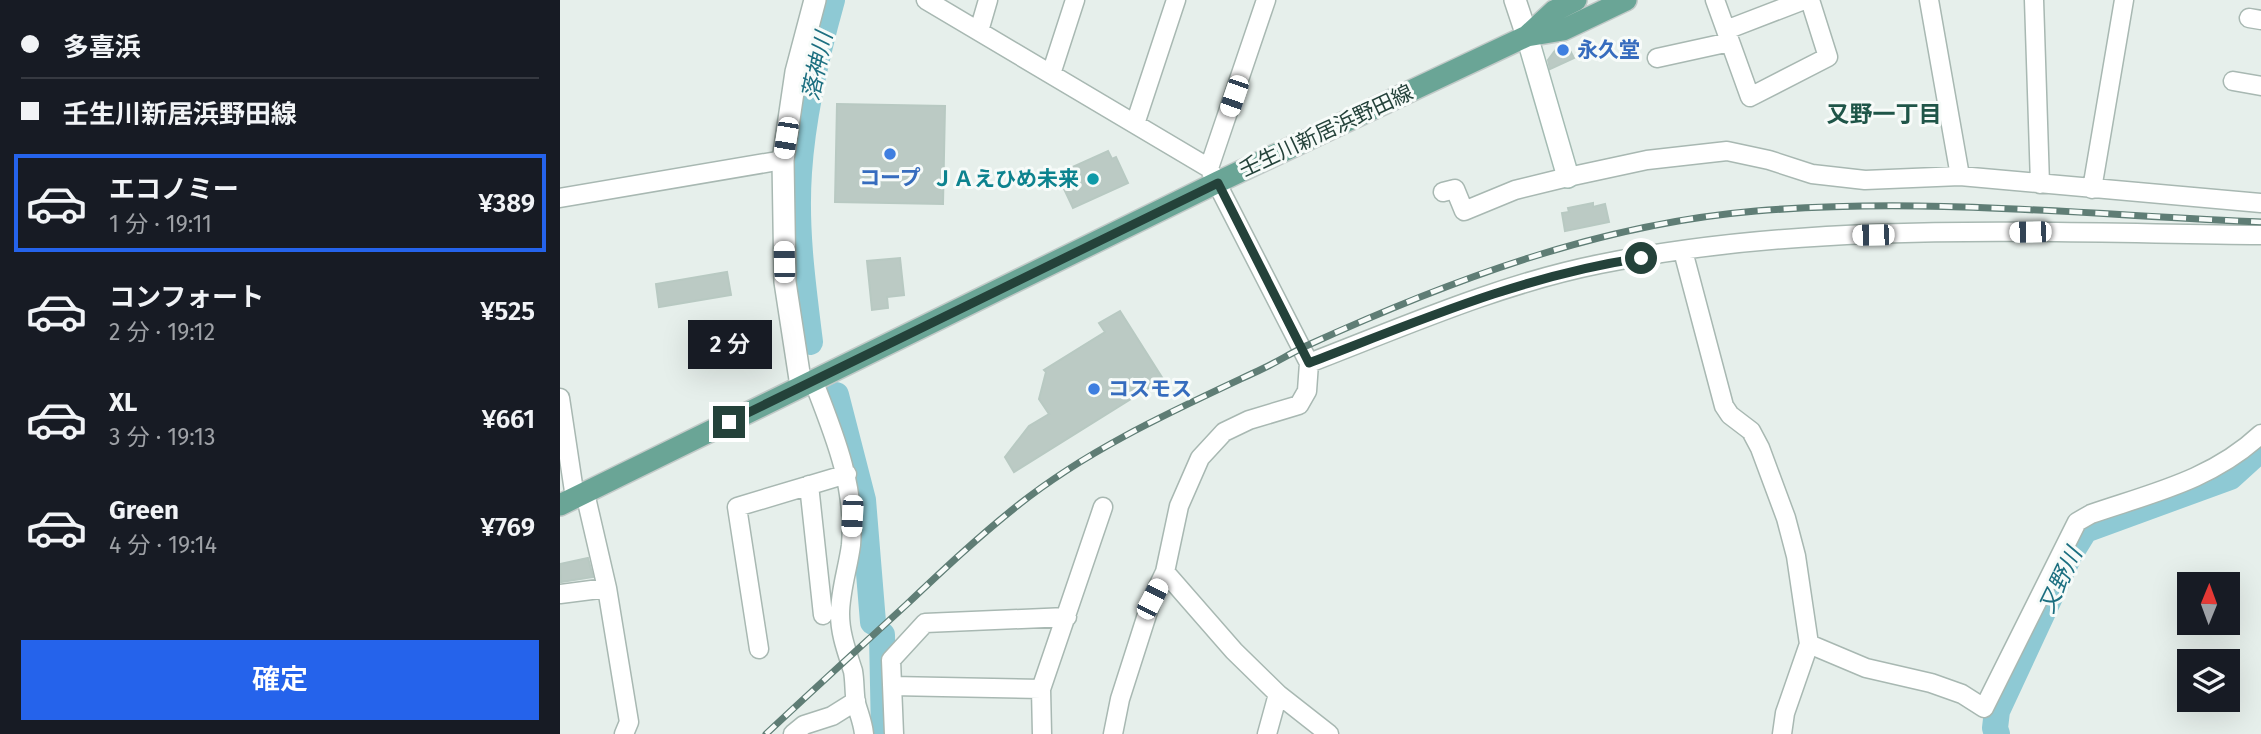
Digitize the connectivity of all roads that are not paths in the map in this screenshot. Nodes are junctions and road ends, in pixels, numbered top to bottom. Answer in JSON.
{"nodes":[{"id":1,"x":815,"y":0,"type":"edge"},
{"id":2,"x":988,"y":0,"type":"edge"},
{"id":3,"x":1075,"y":0,"type":"edge"},
{"id":4,"x":1176,"y":0,"type":"edge"},
{"id":5,"x":1266,"y":0,"type":"edge"},
{"id":6,"x":1515,"y":0,"type":"edge"},
{"id":7,"x":1576,"y":0,"type":"edge"},
{"id":8,"x":1626,"y":0,"type":"edge"},
{"id":9,"x":1715,"y":0,"type":"edge"},
{"id":10,"x":1804,"y":0,"type":"edge"},
{"id":11,"x":1810,"y":0,"type":"edge"},
{"id":12,"x":1929,"y":0,"type":"edge"},
{"id":13,"x":2034,"y":0,"type":"edge"},
{"id":14,"x":2124,"y":0,"type":"edge"},
{"id":15,"x":937,"y":3,"type":"edge"},
{"id":16,"x":979,"y":31,"type":"junction"},
{"id":17,"x":1527,"y":36,"type":"junction"},
{"id":18,"x":1728,"y":36,"type":"junction"},
{"id":19,"x":1657,"y":58,"type":"dead end"},
{"id":20,"x":1051,"y":74,"type":"junction"},
{"id":21,"x":2232,"y":81,"type":"dead end"},
{"id":22,"x":2261,"y":86,"type":"edge"},
{"id":23,"x":1135,"y":124,"type":"junction"},
{"id":24,"x":783,"y":160,"type":"junction"},
{"id":25,"x":1213,"y":175,"type":"junction"},
{"id":26,"x":1960,"y":176,"type":"junction"},
{"id":27,"x":1567,"y":177,"type":"junction"},
{"id":28,"x":2040,"y":184,"type":"junction"},
{"id":29,"x":2092,"y":189,"type":"junction"},
{"id":30,"x":1443,"y":192,"type":"dead end"},
{"id":31,"x":560,"y":198,"type":"edge"},
{"id":32,"x":2261,"y":203,"type":"edge"},
{"id":33,"x":2261,"y":235,"type":"edge"},
{"id":34,"x":1683,"y":251,"type":"junction"},
{"id":35,"x":1309,"y":363,"type":"junction"},
{"id":36,"x":807,"y":383,"type":"junction"},
{"id":37,"x":560,"y":398,"type":"edge"},
{"id":38,"x":2261,"y":434,"type":"edge"},
{"id":39,"x":565,"y":466,"type":"edge"},
{"id":40,"x":847,"y":474,"type":"junction"},
{"id":41,"x":809,"y":485,"type":"junction"},
{"id":42,"x":573,"y":499,"type":"edge"},
{"id":43,"x":1104,"y":507,"type":"dead end"},
{"id":44,"x":1165,"y":572,"type":"junction"},
{"id":45,"x":607,"y":588,"type":"junction"},
{"id":46,"x":560,"y":594,"type":"edge"},
{"id":47,"x":823,"y":615,"type":"dead end"},
{"id":48,"x":1067,"y":617,"type":"junction"},
{"id":49,"x":1809,"y":644,"type":"junction"},
{"id":50,"x":759,"y":649,"type":"dead end"},
{"id":51,"x":892,"y":686,"type":"junction"},
{"id":52,"x":1041,"y":689,"type":"junction"},
{"id":53,"x":1278,"y":694,"type":"junction"},
{"id":54,"x":856,"y":701,"type":"junction"},
{"id":55,"x":624,"y":734,"type":"edge"},
{"id":56,"x":793,"y":734,"type":"edge"},
{"id":57,"x":864,"y":734,"type":"edge"},
{"id":58,"x":894,"y":734,"type":"edge"},
{"id":59,"x":1042,"y":734,"type":"edge"},
{"id":60,"x":1113,"y":734,"type":"edge"},
{"id":61,"x":1267,"y":734,"type":"edge"},
{"id":62,"x":1329,"y":734,"type":"edge"},
{"id":63,"x":1782,"y":734,"type":"edge"}],
"edges":[{"from":1,"to":24,"type":"street"},
{"from":2,"to":16,"type":"street"},
{"from":3,"to":20,"type":"street"},
{"from":4,"to":23,"type":"street"},
{"from":5,"to":25,"type":"street"},
{"from":6,"to":17,"type":"street"},
{"from":7,"to":17,"type":"main road","name":"壬生川新居浜野田線"},
{"from":8,"to":17,"type":"main road","name":"壬生川新居浜野田線"},
{"from":9,"to":18,"type":"street"},
{"from":10,"to":18,"type":"street"},
{"from":11,"to":18,"type":"street"},
{"from":12,"to":26,"type":"street"},
{"from":13,"to":28,"type":"street"},
{"from":14,"to":29,"type":"street"},
{"from":15,"to":16,"type":"street"},
{"from":16,"to":20,"type":"street"},
{"from":17,"to":25,"type":"main road","name":"壬生川新居浜野田線"},
{"from":17,"to":27,"type":"street"},
{"from":18,"to":19,"type":"street"},
{"from":20,"to":23,"type":"street"},
{"from":21,"to":22,"type":"street"},
{"from":23,"to":25,"type":"street"},
{"from":24,"to":31,"type":"street"},
{"from":24,"to":36,"type":"street"},
{"from":25,"to":35,"type":"street"},
{"from":25,"to":36,"type":"main road","name":"壬生川新居浜野田線"},
{"from":26,"to":27,"type":"street"},
{"from":26,"to":28,"type":"street"},
{"from":27,"to":30,"type":"street"},
{"from":28,"to":29,"type":"street"},
{"from":29,"to":32,"type":"street"},
{"from":33,"to":34,"type":"street"},
{"from":34,"to":35,"type":"street"},
{"from":34,"to":49,"type":"street"},
{"from":35,"to":44,"type":"street"},
{"from":36,"to":40,"type":"street"},
{"from":36,"to":42,"type":"main road","name":"壬生川新居浜野田線"},
{"from":37,"to":39,"type":"street"},
{"from":38,"to":49,"type":"street"},
{"from":39,"to":42,"type":"street"},
{"from":40,"to":41,"type":"street"},
{"from":40,"to":54,"type":"street"},
{"from":41,"to":47,"type":"street"},
{"from":41,"to":50,"type":"street"},
{"from":42,"to":45,"type":"street"},
{"from":43,"to":48,"type":"street"},
{"from":44,"to":53,"type":"street"},
{"from":44,"to":60,"type":"street"},
{"from":45,"to":46,"type":"street"},
{"from":45,"to":55,"type":"street"},
{"from":48,"to":51,"type":"street"},
{"from":48,"to":52,"type":"street"},
{"from":49,"to":63,"type":"street"},
{"from":51,"to":52,"type":"street"},
{"from":51,"to":58,"type":"street"},
{"from":52,"to":59,"type":"street"},
{"from":53,"to":61,"type":"street"},
{"from":53,"to":62,"type":"street"},
{"from":54,"to":56,"type":"street"},
{"from":54,"to":57,"type":"street"}]}
